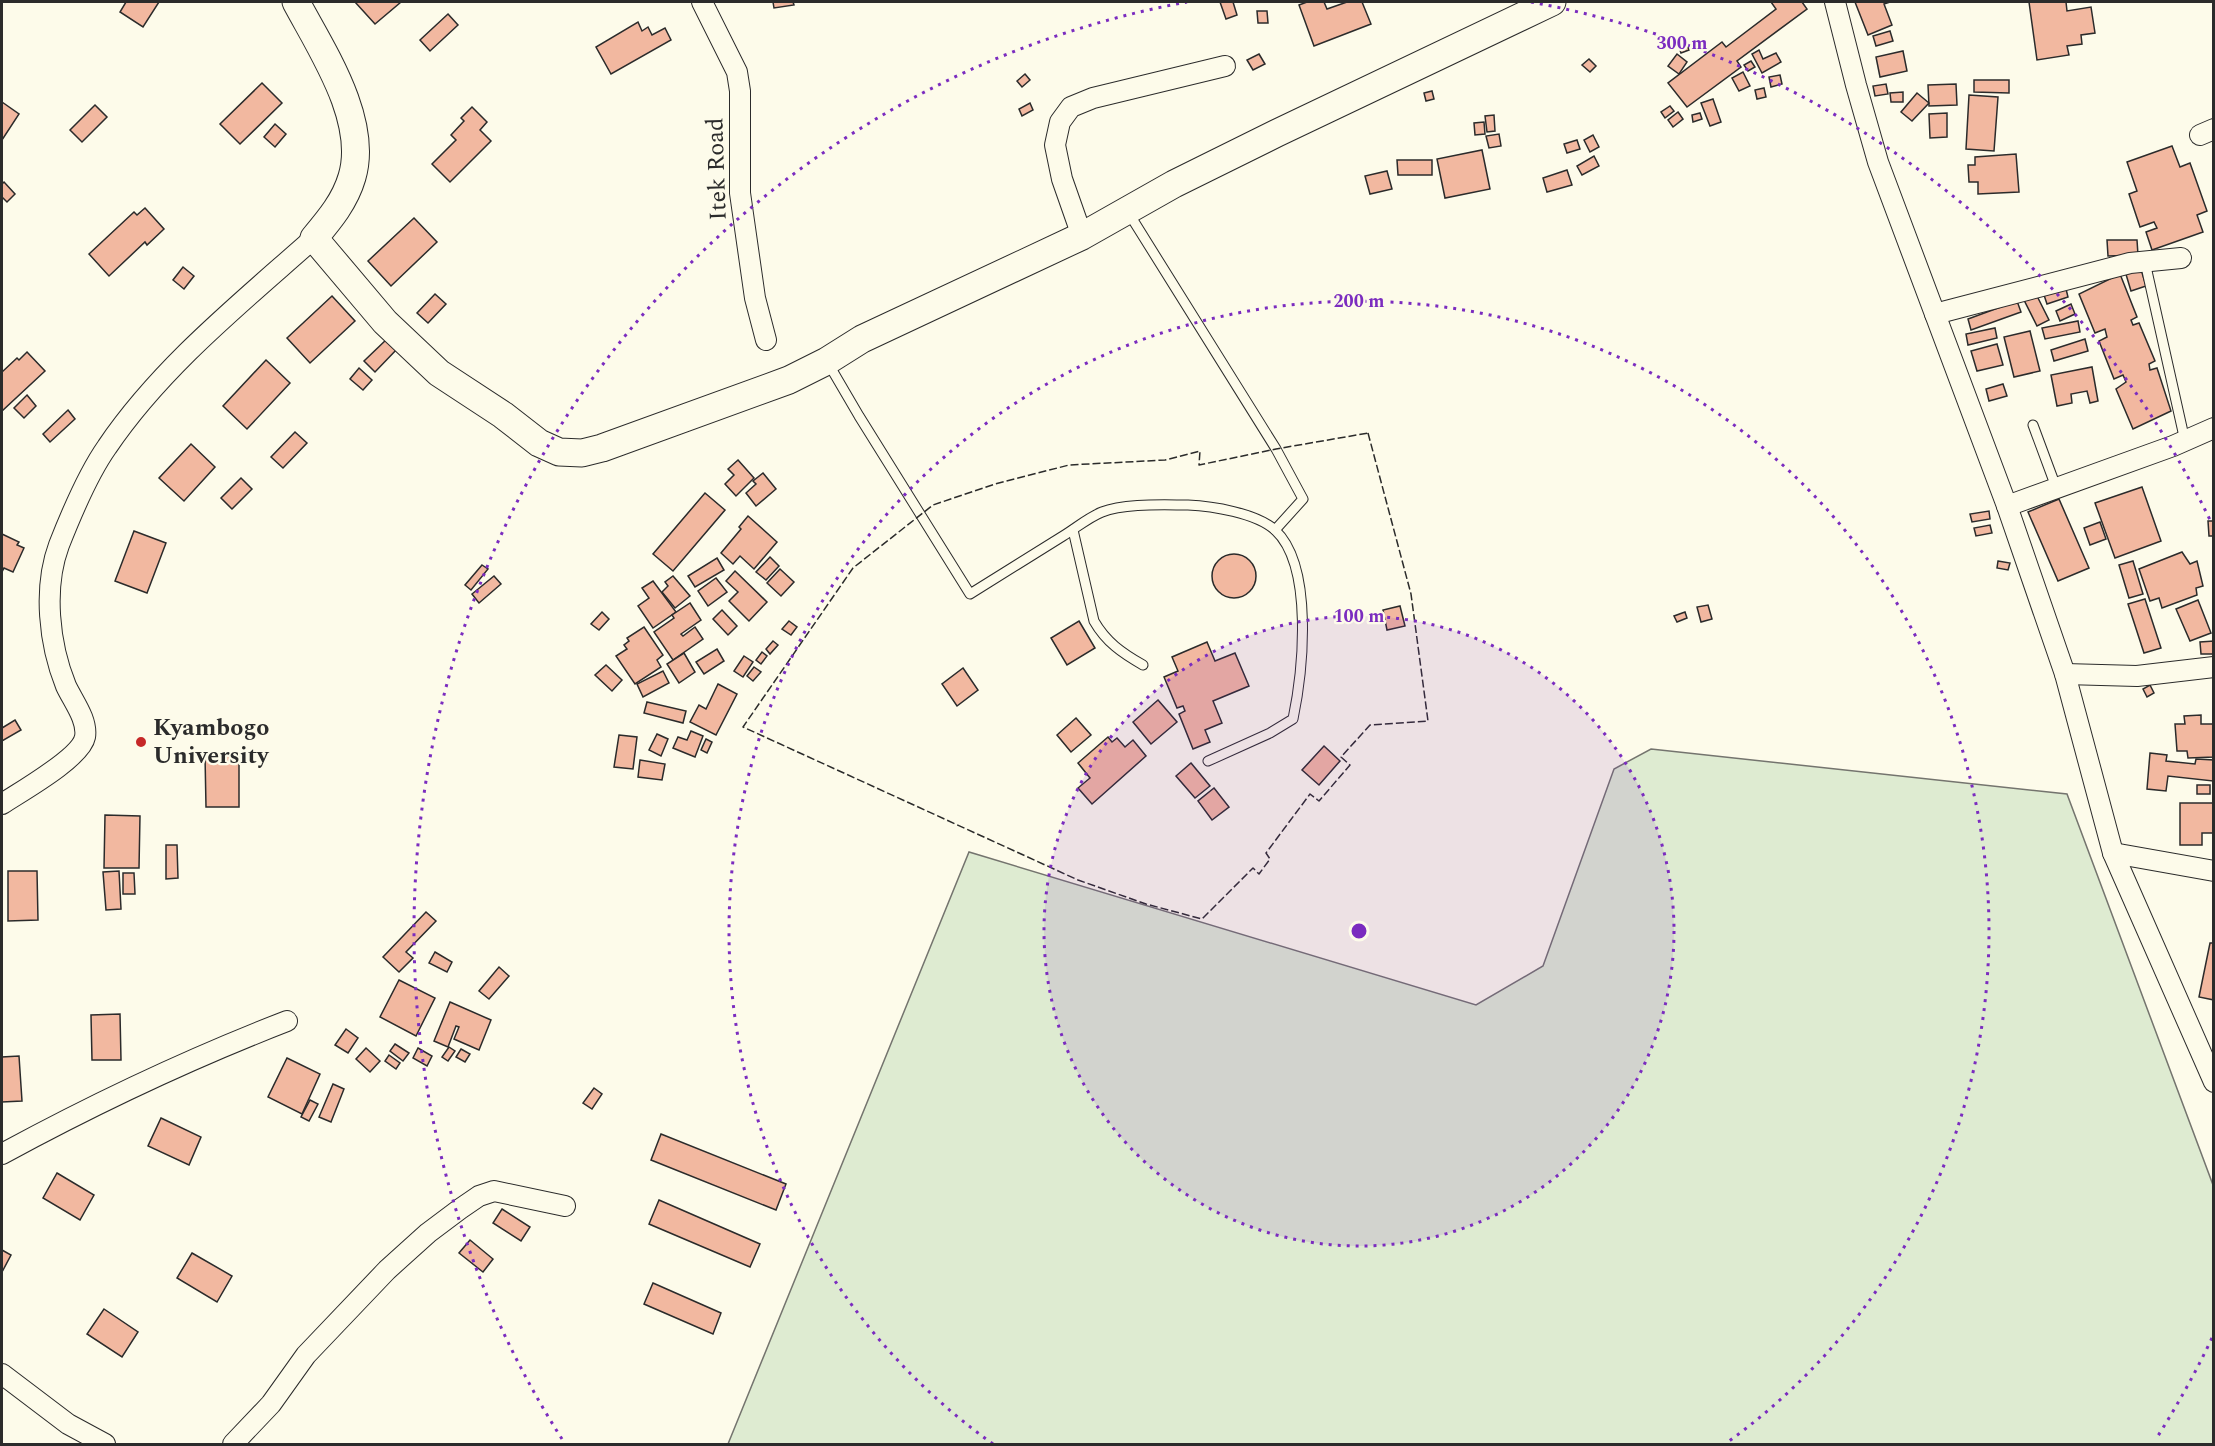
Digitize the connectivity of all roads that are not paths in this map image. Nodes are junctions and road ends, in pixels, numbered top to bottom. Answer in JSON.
{"nodes":[{"id":1,"x":296,"y":2,"type":"edge"},
{"id":2,"x":702,"y":2,"type":"edge"},
{"id":3,"x":1552,"y":2,"type":"edge"},
{"id":4,"x":1835,"y":2,"type":"edge"},
{"id":5,"x":1225,"y":66,"type":"dead end"},
{"id":6,"x":1127,"y":210,"type":"junction"},
{"id":7,"x":1082,"y":236,"type":"junction"},
{"id":8,"x":314,"y":238,"type":"junction"},
{"id":9,"x":2181,"y":258,"type":"dead end"},
{"id":10,"x":2147,"y":271,"type":"dead end"},
{"id":11,"x":1935,"y":314,"type":"junction"},
{"id":12,"x":766,"y":340,"type":"dead end"},
{"id":13,"x":827,"y":361,"type":"junction"},
{"id":14,"x":2033,"y":425,"type":"dead end"},
{"id":15,"x":2214,"y":428,"type":"edge"},
{"id":16,"x":2185,"y":441,"type":"junction"},
{"id":17,"x":2056,"y":487,"type":"junction"},
{"id":18,"x":2007,"y":506,"type":"junction"},
{"id":19,"x":1073,"y":530,"type":"junction"},
{"id":20,"x":1275,"y":530,"type":"junction"},
{"id":21,"x":1143,"y":665,"type":"dead end"},
{"id":22,"x":2214,"y":667,"type":"edge"},
{"id":23,"x":2066,"y":674,"type":"junction"},
{"id":24,"x":1208,"y":761,"type":"dead end"},
{"id":25,"x":2,"y":804,"type":"edge"},
{"id":26,"x":2112,"y":853,"type":"junction"},
{"id":27,"x":2214,"y":871,"type":"edge"},
{"id":28,"x":287,"y":1021,"type":"dead end"},
{"id":29,"x":2214,"y":1082,"type":"edge"},
{"id":30,"x":2,"y":1154,"type":"edge"},
{"id":31,"x":565,"y":1206,"type":"dead end"},
{"id":32,"x":2,"y":1374,"type":"edge"},
{"id":33,"x":105,"y":1444,"type":"edge"},
{"id":34,"x":233,"y":1444,"type":"edge"}],
"edges":[{"from":1,"to":8,"type":"street"},
{"from":2,"to":12,"type":"street","name":"Itek Road"},
{"from":3,"to":6,"type":"street"},
{"from":4,"to":11,"type":"street"},
{"from":5,"to":7,"type":"street"},
{"from":6,"to":7,"type":"street"},
{"from":6,"to":20,"type":"lane"},
{"from":7,"to":13,"type":"street"},
{"from":8,"to":13,"type":"street"},
{"from":8,"to":25,"type":"street"},
{"from":9,"to":11,"type":"street"},
{"from":10,"to":16,"type":"lane"},
{"from":11,"to":18,"type":"street"},
{"from":13,"to":19,"type":"lane"},
{"from":14,"to":17,"type":"lane"},
{"from":15,"to":16,"type":"street"},
{"from":16,"to":17,"type":"street"},
{"from":17,"to":18,"type":"street"},
{"from":18,"to":23,"type":"street"},
{"from":19,"to":20,"type":"lane"},
{"from":19,"to":21,"type":"lane"},
{"from":20,"to":24,"type":"lane"},
{"from":22,"to":23,"type":"street"},
{"from":23,"to":26,"type":"street"},
{"from":26,"to":27,"type":"street"},
{"from":26,"to":29,"type":"street"},
{"from":28,"to":30,"type":"street"},
{"from":31,"to":34,"type":"street"},
{"from":32,"to":33,"type":"street"}]}
